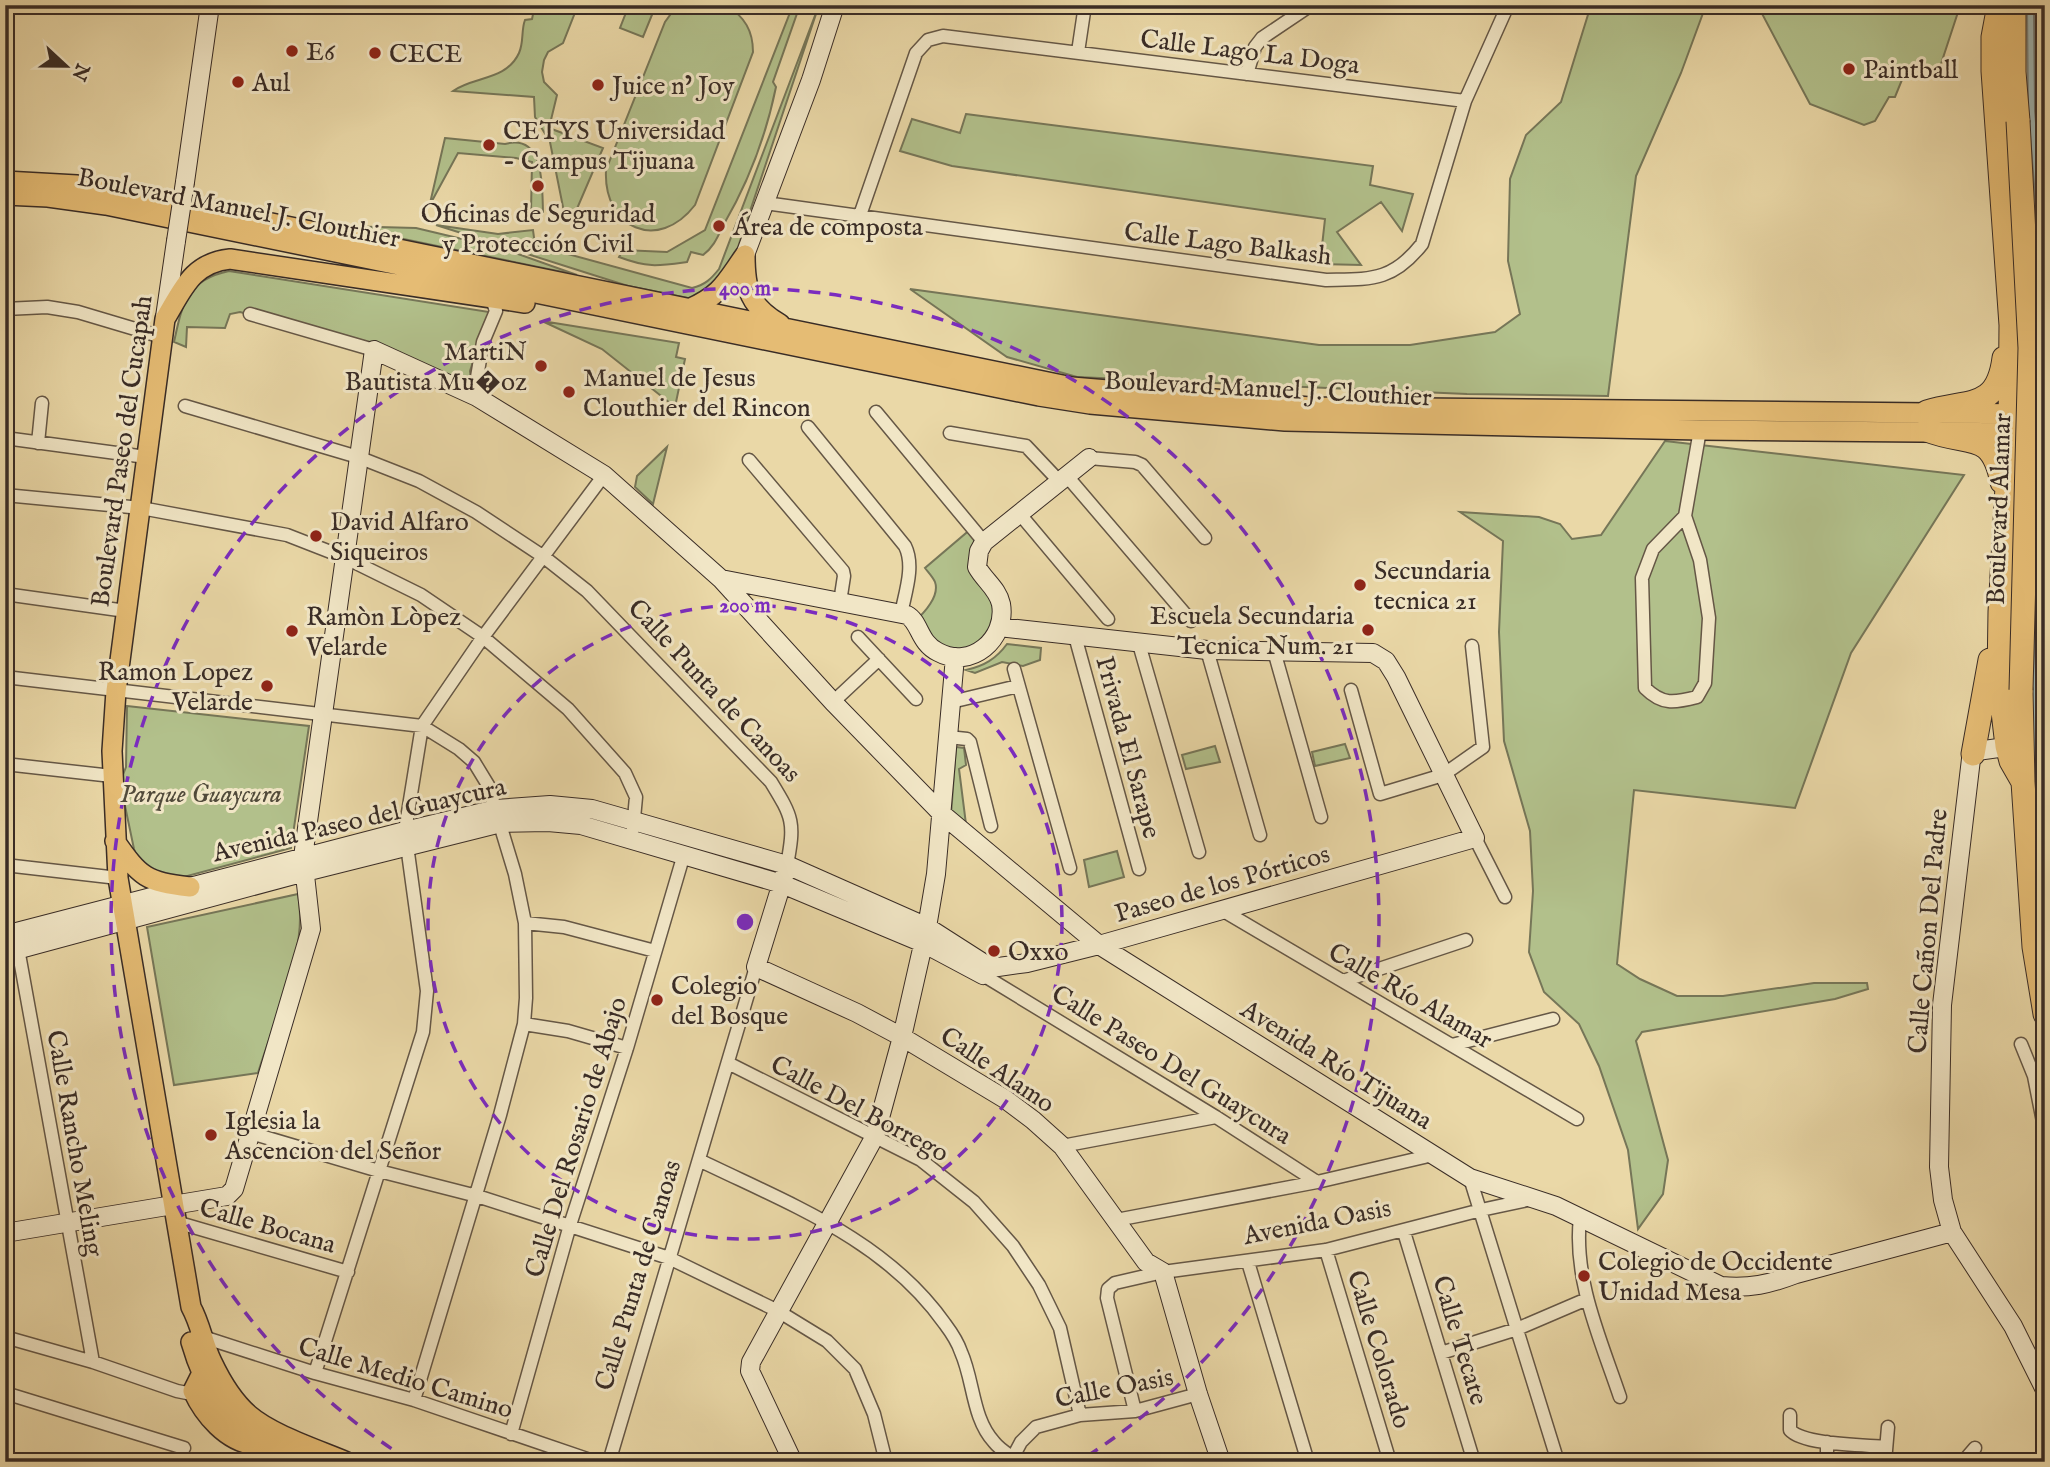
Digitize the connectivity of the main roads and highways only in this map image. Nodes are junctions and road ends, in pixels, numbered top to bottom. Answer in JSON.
{"nodes":[{"id":1,"x":1998,"y":5,"type":"edge"},
{"id":2,"x":2014,"y":5,"type":"edge"},
{"id":3,"x":5,"y":181,"type":"edge"},
{"id":4,"x":5,"y":195,"type":"edge"},
{"id":5,"x":689,"y":309,"type":"junction"},
{"id":6,"x":653,"y":318,"type":"junction"},
{"id":7,"x":2011,"y":325,"type":"junction"},
{"id":8,"x":791,"y":329,"type":"junction"},
{"id":9,"x":1927,"y":421,"type":"junction"},
{"id":10,"x":2010,"y":424,"type":"junction"},
{"id":11,"x":2041,"y":424,"type":"edge"},
{"id":12,"x":2007,"y":495,"type":"junction"},
{"id":13,"x":2000,"y":612,"type":"junction"},
{"id":14,"x":2015,"y":745,"type":"junction"},
{"id":15,"x":1973,"y":754,"type":"road end"},
{"id":16,"x":115,"y":841,"type":"junction"},
{"id":17,"x":190,"y":887,"type":"road end"},
{"id":18,"x":2045,"y":1014,"type":"edge"},
{"id":19,"x":191,"y":1307,"type":"junction"},
{"id":20,"x":307,"y":1462,"type":"edge"},
{"id":21,"x":347,"y":1462,"type":"edge"}],
"edges":[{"from":1,"to":7,"type":"highway"},
{"from":2,"to":14,"type":"highway","name":"Boulevard Alamar","bridge":true},
{"from":3,"to":5,"type":"main road","name":"Boulevard Manuel J. Clouthier"},
{"from":4,"to":6,"type":"main road","name":"Boulevard Manuel J. Clouthier"},
{"from":5,"to":8,"type":"main road","name":"Boulevard Manuel J. Clouthier"},
{"from":5,"to":8,"type":"main road"},
{"from":6,"to":9,"type":"main road","name":"Boulevard Manuel J. Clouthier"},
{"from":6,"to":16,"type":"main road","name":"Boulevard Paseo del Cucapah"},
{"from":7,"to":9,"type":"highway"},
{"from":7,"to":10,"type":"highway"},
{"from":8,"to":9,"type":"main road","name":"Boulevard Manuel J. Clouthier"},
{"from":9,"to":10,"type":"main road","name":"Boulevard Manuel J. Clouthier"},
{"from":9,"to":12,"type":"highway"},
{"from":10,"to":11,"type":"main road","name":"Boulevard Manuel J. Clouthier"},
{"from":10,"to":12,"type":"highway"},
{"from":12,"to":13,"type":"highway"},
{"from":13,"to":14,"type":"highway"},
{"from":13,"to":15,"type":"highway"},
{"from":14,"to":18,"type":"highway","name":"Boulevard Alamar"},
{"from":16,"to":17,"type":"main road"},
{"from":16,"to":19,"type":"main road","name":"Boulevard Paseo del Cucapah"},
{"from":19,"to":20,"type":"main road"},
{"from":19,"to":21,"type":"main road"}]}
